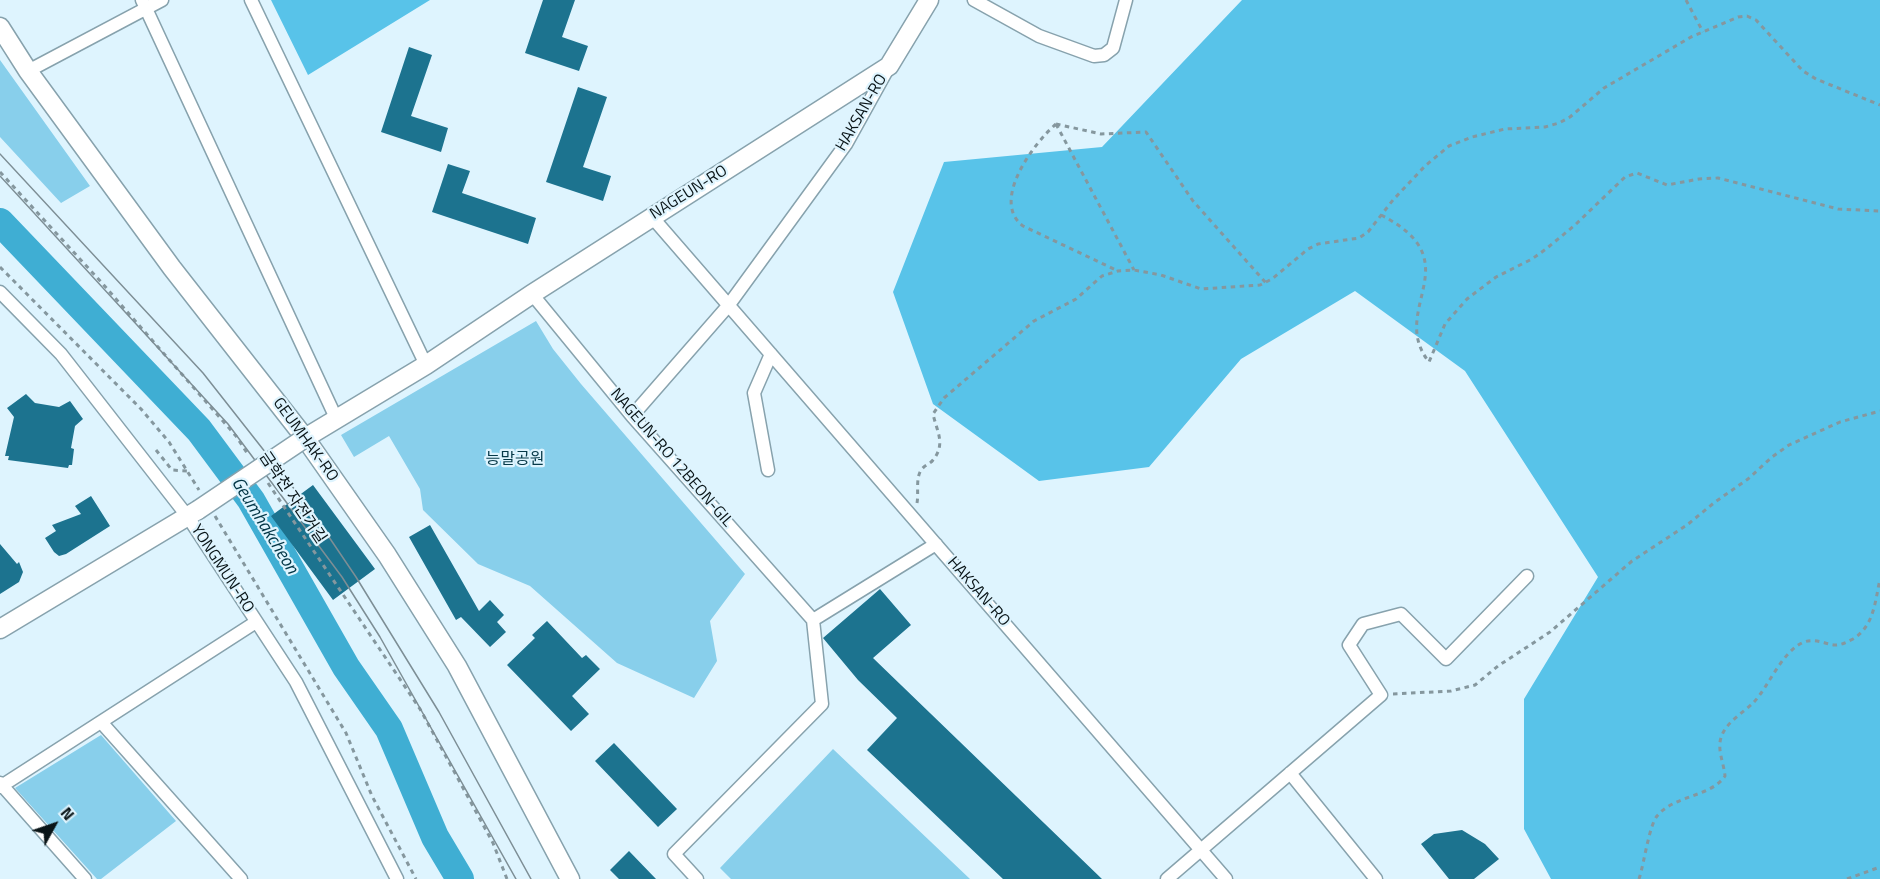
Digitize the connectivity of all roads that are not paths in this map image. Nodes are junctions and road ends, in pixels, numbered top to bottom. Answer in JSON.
{"nodes":[{"id":1,"x":162,"y":0,"type":"edge"},
{"id":2,"x":251,"y":0,"type":"edge"},
{"id":3,"x":929,"y":0,"type":"edge"},
{"id":4,"x":974,"y":0,"type":"edge"},
{"id":5,"x":1126,"y":0,"type":"edge"},
{"id":6,"x":144,"y":4,"type":"edge"},
{"id":7,"x":0,"y":27,"type":"edge"},
{"id":8,"x":889,"y":66,"type":"junction"},
{"id":9,"x":28,"y":71,"type":"junction"},
{"id":10,"x":652,"y":217,"type":"junction"},
{"id":11,"x":0,"y":292,"type":"edge"},
{"id":12,"x":532,"y":294,"type":"junction"},
{"id":13,"x":728,"y":306,"type":"junction"},
{"id":14,"x":771,"y":354,"type":"junction"},
{"id":15,"x":426,"y":364,"type":"junction"},
{"id":16,"x":632,"y":416,"type":"junction"},
{"id":17,"x":336,"y":418,"type":"junction"},
{"id":18,"x":305,"y":438,"type":"junction"},
{"id":19,"x":768,"y":470,"type":"dead end"},
{"id":20,"x":193,"y":513,"type":"junction"},
{"id":21,"x":936,"y":544,"type":"junction"},
{"id":22,"x":1527,"y":576,"type":"dead end"},
{"id":23,"x":813,"y":620,"type":"junction"},
{"id":24,"x":256,"y":622,"type":"junction"},
{"id":25,"x":0,"y":629,"type":"edge"},
{"id":26,"x":100,"y":722,"type":"junction"},
{"id":27,"x":1290,"y":773,"type":"junction"},
{"id":28,"x":1,"y":785,"type":"edge"},
{"id":29,"x":1202,"y":849,"type":"junction"},
{"id":30,"x":85,"y":879,"type":"edge"},
{"id":31,"x":241,"y":879,"type":"edge"},
{"id":32,"x":397,"y":879,"type":"edge"},
{"id":33,"x":570,"y":879,"type":"edge"},
{"id":34,"x":697,"y":879,"type":"edge"},
{"id":35,"x":1167,"y":879,"type":"edge"},
{"id":36,"x":1226,"y":879,"type":"edge"},
{"id":37,"x":1376,"y":879,"type":"edge"}],
"edges":[{"from":1,"to":6,"type":"street"},
{"from":2,"to":15,"type":"street"},
{"from":3,"to":8,"type":"main road","name":"NAGEUN-RO"},
{"from":4,"to":5,"type":"street"},
{"from":6,"to":9,"type":"street"},
{"from":6,"to":17,"type":"street"},
{"from":7,"to":9,"type":"main road","name":"GEUMHAK-RO"},
{"from":8,"to":10,"type":"main road","name":"NAGEUN-RO"},
{"from":8,"to":13,"type":"street","name":"HAKSAN-RO"},
{"from":9,"to":18,"type":"main road","name":"GEUMHAK-RO"},
{"from":10,"to":12,"type":"main road","name":"NAGEUN-RO"},
{"from":10,"to":13,"type":"street","name":"HAKSAN-RO"},
{"from":11,"to":20,"type":"street","name":"YONGMUN-RO"},
{"from":12,"to":15,"type":"main road","name":"NAGEUN-RO"},
{"from":12,"to":16,"type":"street","name":"NAGEUN-RO 12BEON-GIL"},
{"from":13,"to":14,"type":"street","name":"HAKSAN-RO"},
{"from":13,"to":16,"type":"street"},
{"from":14,"to":19,"type":"street"},
{"from":14,"to":21,"type":"street","name":"HAKSAN-RO"},
{"from":15,"to":17,"type":"main road","name":"NAGEUN-RO"},
{"from":16,"to":23,"type":"street","name":"NAGEUN-RO 12BEON-GIL"},
{"from":17,"to":18,"type":"main road","name":"NAGEUN-RO"},
{"from":18,"to":20,"type":"main road","name":"NAGEUN-RO","bridge":true},
{"from":18,"to":33,"type":"main road","name":"GEUMHAK-RO"},
{"from":20,"to":24,"type":"street","name":"YONGMUN-RO"},
{"from":20,"to":25,"type":"main road","name":"NAGEUN-RO"},
{"from":21,"to":23,"type":"street"},
{"from":21,"to":29,"type":"street","name":"HAKSAN-RO"},
{"from":22,"to":27,"type":"street"},
{"from":23,"to":34,"type":"street"},
{"from":24,"to":26,"type":"street"},
{"from":24,"to":32,"type":"street","name":"YONGMUN-RO"},
{"from":26,"to":28,"type":"street"},
{"from":26,"to":31,"type":"street"},
{"from":27,"to":29,"type":"street"},
{"from":27,"to":37,"type":"street"},
{"from":28,"to":30,"type":"street"},
{"from":29,"to":35,"type":"street"},
{"from":29,"to":36,"type":"street","name":"HAKSAN-RO"}]}
